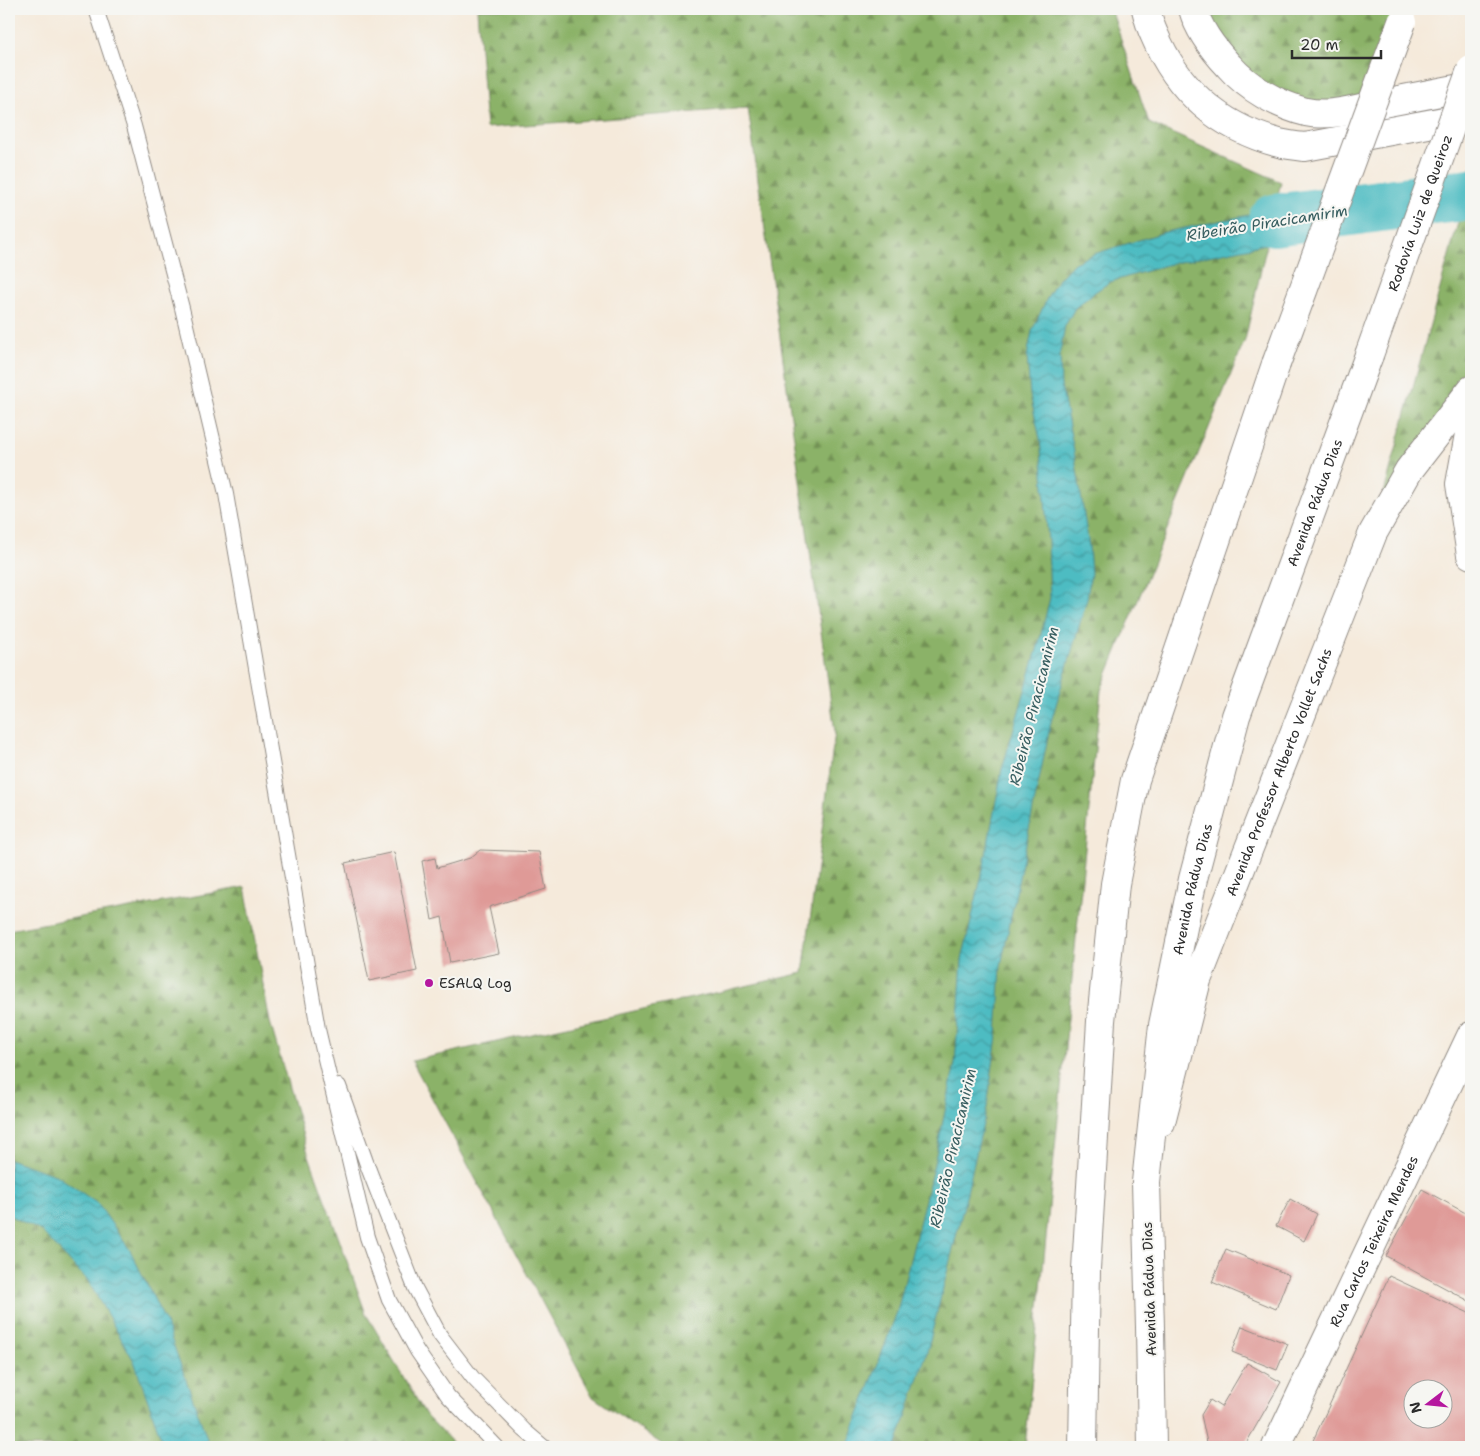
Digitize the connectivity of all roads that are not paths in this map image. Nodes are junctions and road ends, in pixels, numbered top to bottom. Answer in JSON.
{"nodes":[{"id":1,"x":96,"y":9,"type":"edge"},
{"id":2,"x":1146,"y":9,"type":"edge"},
{"id":3,"x":1192,"y":9,"type":"edge"},
{"id":4,"x":1405,"y":14,"type":"edge"},
{"id":5,"x":1471,"y":70,"type":"edge"},
{"id":6,"x":1471,"y":86,"type":"edge"},
{"id":7,"x":1471,"y":116,"type":"edge"},
{"id":8,"x":1369,"y":354,"type":"joint"},
{"id":9,"x":1471,"y":390,"type":"edge"},
{"id":10,"x":1471,"y":423,"type":"edge"},
{"id":11,"x":1471,"y":555,"type":"edge"},
{"id":12,"x":318,"y":1029,"type":"junction"},
{"id":13,"x":1471,"y":1036,"type":"edge"},
{"id":14,"x":1146,"y":1182,"type":"junction"},
{"id":15,"x":497,"y":1447,"type":"edge"},
{"id":16,"x":544,"y":1447,"type":"edge"},
{"id":17,"x":1083,"y":1447,"type":"edge"},
{"id":18,"x":1152,"y":1447,"type":"edge"},
{"id":19,"x":1276,"y":1447,"type":"edge"}],
"edges":[{"from":1,"to":12,"type":"lane"},
{"from":2,"to":7,"type":"main road"},
{"from":3,"to":6,"type":"main road"},
{"from":4,"to":17,"type":"main road","bridge":true},
{"from":5,"to":8,"type":"main road","name":"Rodovia Luiz de Queiroz","bridge":true},
{"from":8,"to":14,"type":"main road","name":"Avenida Pádua Dias"},
{"from":9,"to":14,"type":"main road","name":"Avenida Professor Alberto Vollet Sachs"},
{"from":10,"to":11,"type":"main road"},
{"from":12,"to":15,"type":"lane"},
{"from":12,"to":16,"type":"lane"},
{"from":13,"to":19,"type":"main road","name":"Rua Carlos Teixeira Mendes"},
{"from":14,"to":18,"type":"main road","name":"Avenida Pádua Dias"}]}
